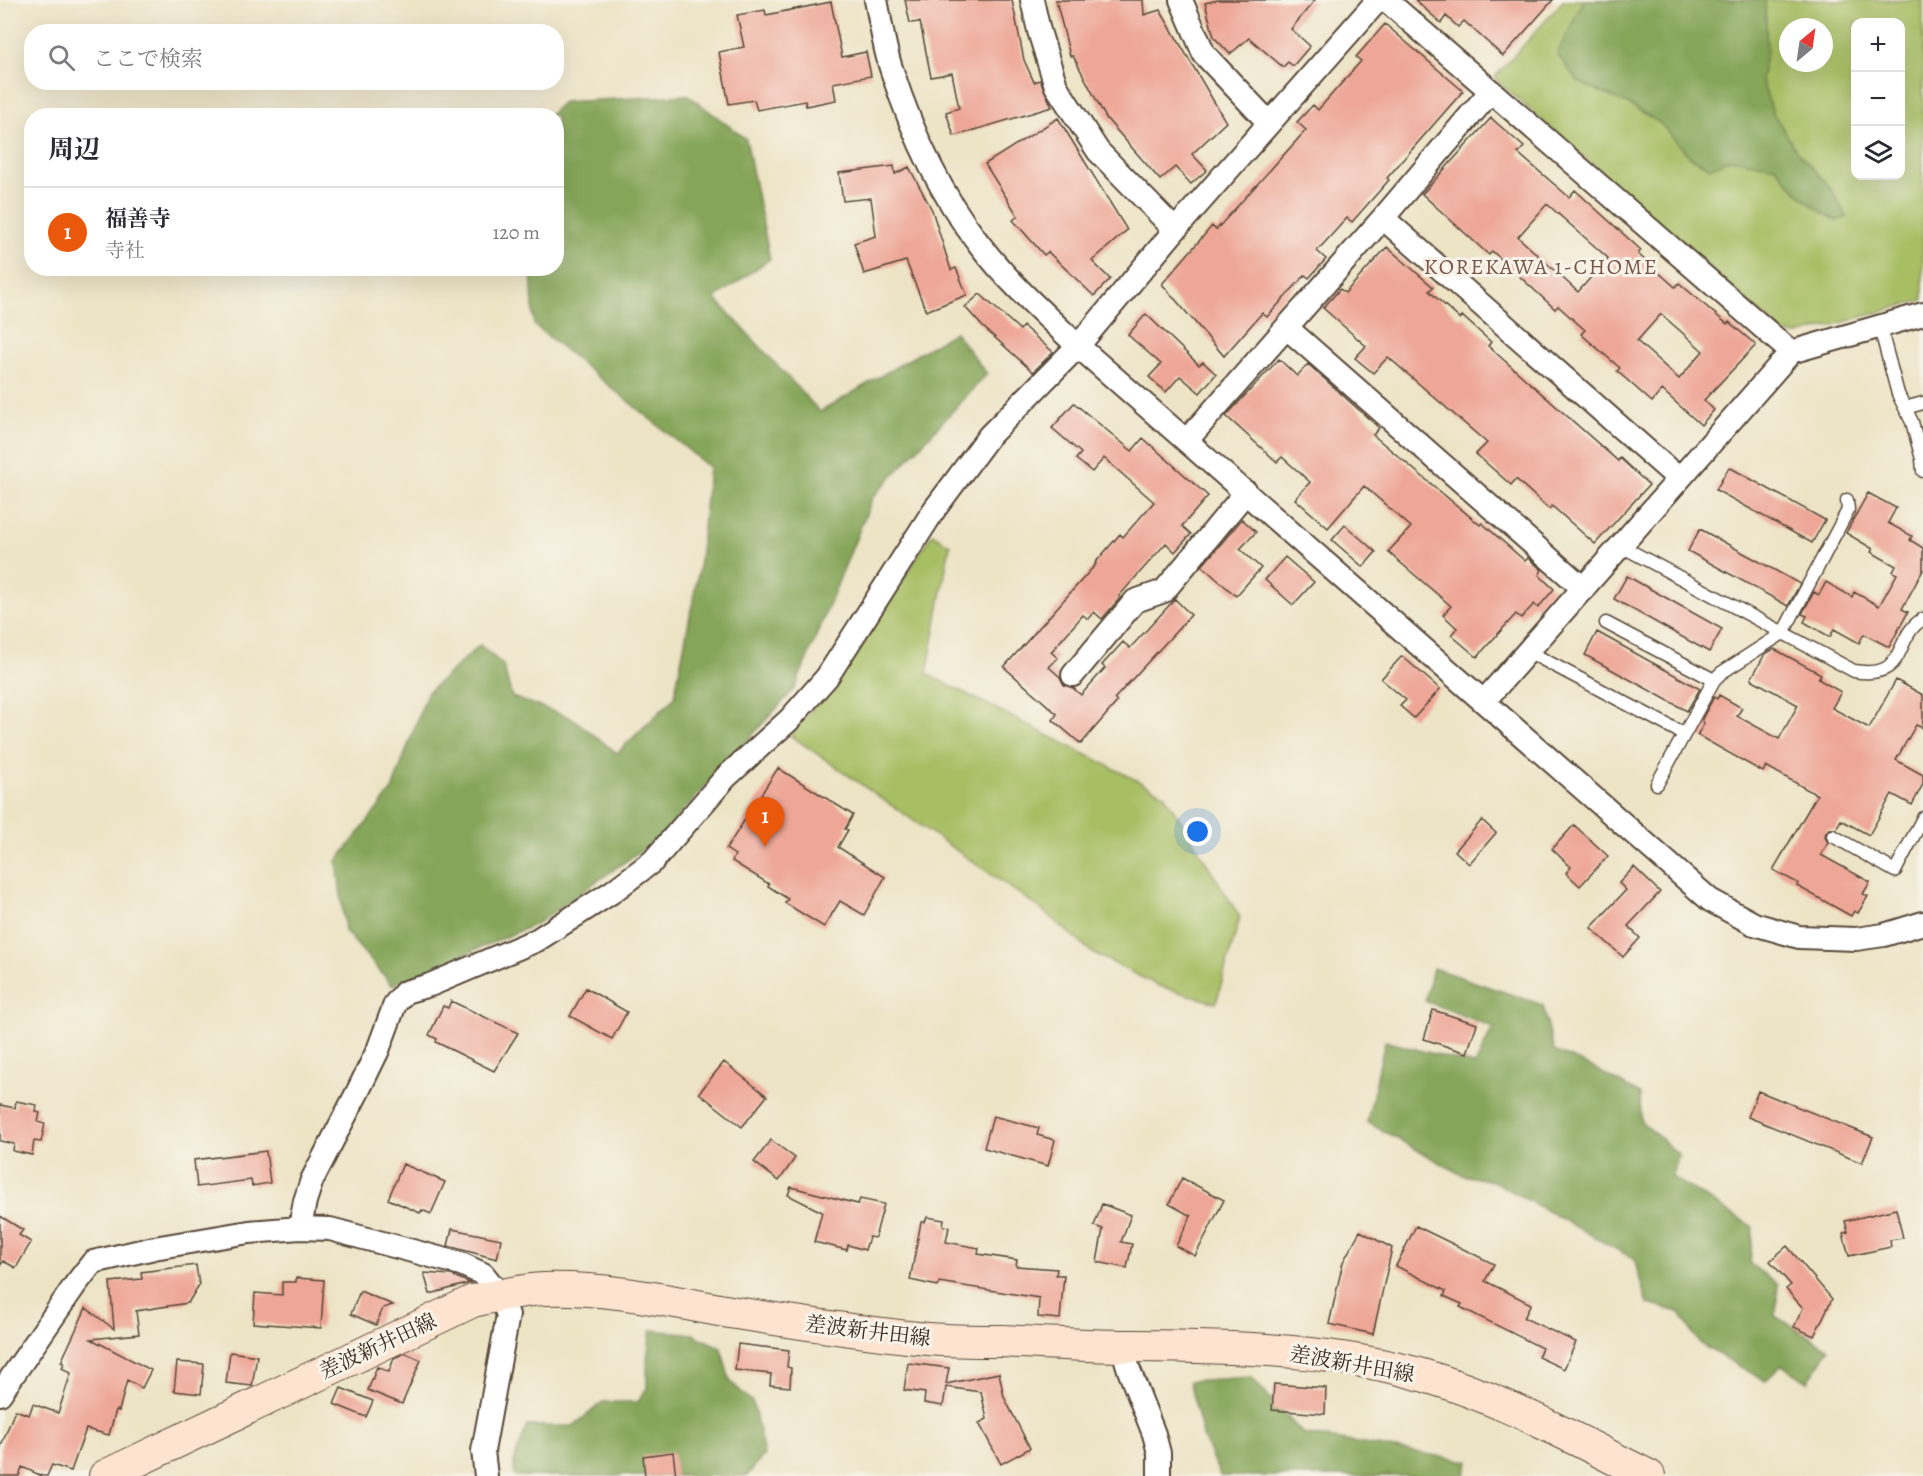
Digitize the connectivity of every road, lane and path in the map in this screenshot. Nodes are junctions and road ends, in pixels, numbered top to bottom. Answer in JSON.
{"nodes":[{"id":1,"x":876,"y":0,"type":"edge"},
{"id":2,"x":1032,"y":0,"type":"edge"},
{"id":3,"x":1181,"y":0,"type":"edge"},
{"id":4,"x":1378,"y":0,"type":"edge"},
{"id":5,"x":1386,"y":0,"type":"edge"},
{"id":6,"x":1491,"y":91,"type":"junction"},
{"id":7,"x":1269,"y":123,"type":"junction"},
{"id":8,"x":1383,"y":219,"type":"junction"},
{"id":9,"x":1174,"y":230,"type":"junction"},
{"id":10,"x":1923,"y":314,"type":"edge"},
{"id":11,"x":1880,"y":327,"type":"junction"},
{"id":12,"x":1287,"y":328,"type":"junction"},
{"id":13,"x":1078,"y":346,"type":"junction"},
{"id":14,"x":1791,"y":352,"type":"junction"},
{"id":15,"x":1923,"y":403,"type":"edge"},
{"id":16,"x":1905,"y":408,"type":"junction"},
{"id":17,"x":1187,"y":440,"type":"junction"},
{"id":18,"x":1923,"y":471,"type":"edge"},
{"id":19,"x":1679,"y":479,"type":"junction"},
{"id":20,"x":1246,"y":492,"type":"junction"},
{"id":21,"x":1847,"y":500,"type":"dead end"},
{"id":22,"x":1621,"y":546,"type":"junction"},
{"id":23,"x":1584,"y":589,"type":"junction"},
{"id":24,"x":1923,"y":619,"type":"edge"},
{"id":25,"x":1606,"y":623,"type":"dead end"},
{"id":26,"x":1783,"y":633,"type":"junction"},
{"id":27,"x":1528,"y":652,"type":"junction"},
{"id":28,"x":1073,"y":675,"type":"dead end"},
{"id":29,"x":1714,"y":680,"type":"junction"},
{"id":30,"x":1484,"y":701,"type":"junction"},
{"id":31,"x":1684,"y":734,"type":"junction"},
{"id":32,"x":1657,"y":784,"type":"dead end"},
{"id":33,"x":1923,"y":818,"type":"edge"},
{"id":34,"x":1833,"y":836,"type":"dead end"},
{"id":35,"x":1923,"y":923,"type":"edge"},
{"id":36,"x":300,"y":1228,"type":"junction"},
{"id":37,"x":500,"y":1295,"type":"junction"},
{"id":38,"x":1122,"y":1346,"type":"junction"},
{"id":39,"x":0,"y":1394,"type":"edge"},
{"id":40,"x":482,"y":1474,"type":"edge"},
{"id":41,"x":106,"y":1476,"type":"edge"},
{"id":42,"x":1159,"y":1476,"type":"edge"},
{"id":43,"x":1649,"y":1476,"type":"edge"}],
"edges":[{"from":1,"to":13,"type":"street"},
{"from":2,"to":9,"type":"street"},
{"from":3,"to":7,"type":"street"},
{"from":4,"to":7,"type":"street"},
{"from":5,"to":6,"type":"street"},
{"from":6,"to":8,"type":"street"},
{"from":6,"to":14,"type":"street"},
{"from":7,"to":9,"type":"street"},
{"from":8,"to":12,"type":"street"},
{"from":8,"to":19,"type":"street"},
{"from":9,"to":13,"type":"street"},
{"from":10,"to":11,"type":"street"},
{"from":11,"to":14,"type":"street"},
{"from":11,"to":16,"type":"lane"},
{"from":12,"to":17,"type":"street"},
{"from":12,"to":23,"type":"street"},
{"from":13,"to":17,"type":"street"},
{"from":13,"to":36,"type":"street"},
{"from":14,"to":19,"type":"street"},
{"from":15,"to":16,"type":"lane"},
{"from":16,"to":18,"type":"lane"},
{"from":17,"to":20,"type":"street"},
{"from":19,"to":22,"type":"street"},
{"from":20,"to":28,"type":"street"},
{"from":20,"to":30,"type":"street"},
{"from":21,"to":26,"type":"lane"},
{"from":22,"to":23,"type":"street"},
{"from":22,"to":26,"type":"lane"},
{"from":23,"to":27,"type":"street"},
{"from":24,"to":26,"type":"lane"},
{"from":25,"to":29,"type":"lane"},
{"from":26,"to":29,"type":"lane"},
{"from":27,"to":30,"type":"street"},
{"from":27,"to":31,"type":"lane"},
{"from":29,"to":31,"type":"lane"},
{"from":30,"to":35,"type":"street"},
{"from":31,"to":32,"type":"lane"},
{"from":33,"to":34,"type":"lane"},
{"from":36,"to":37,"type":"street"},
{"from":36,"to":39,"type":"street"},
{"from":37,"to":38,"type":"main road","name":"差波新井田線"},
{"from":37,"to":40,"type":"street"},
{"from":37,"to":41,"type":"main road","name":"差波新井田線"},
{"from":38,"to":42,"type":"street"},
{"from":38,"to":43,"type":"main road","name":"差波新井田線"}]}
